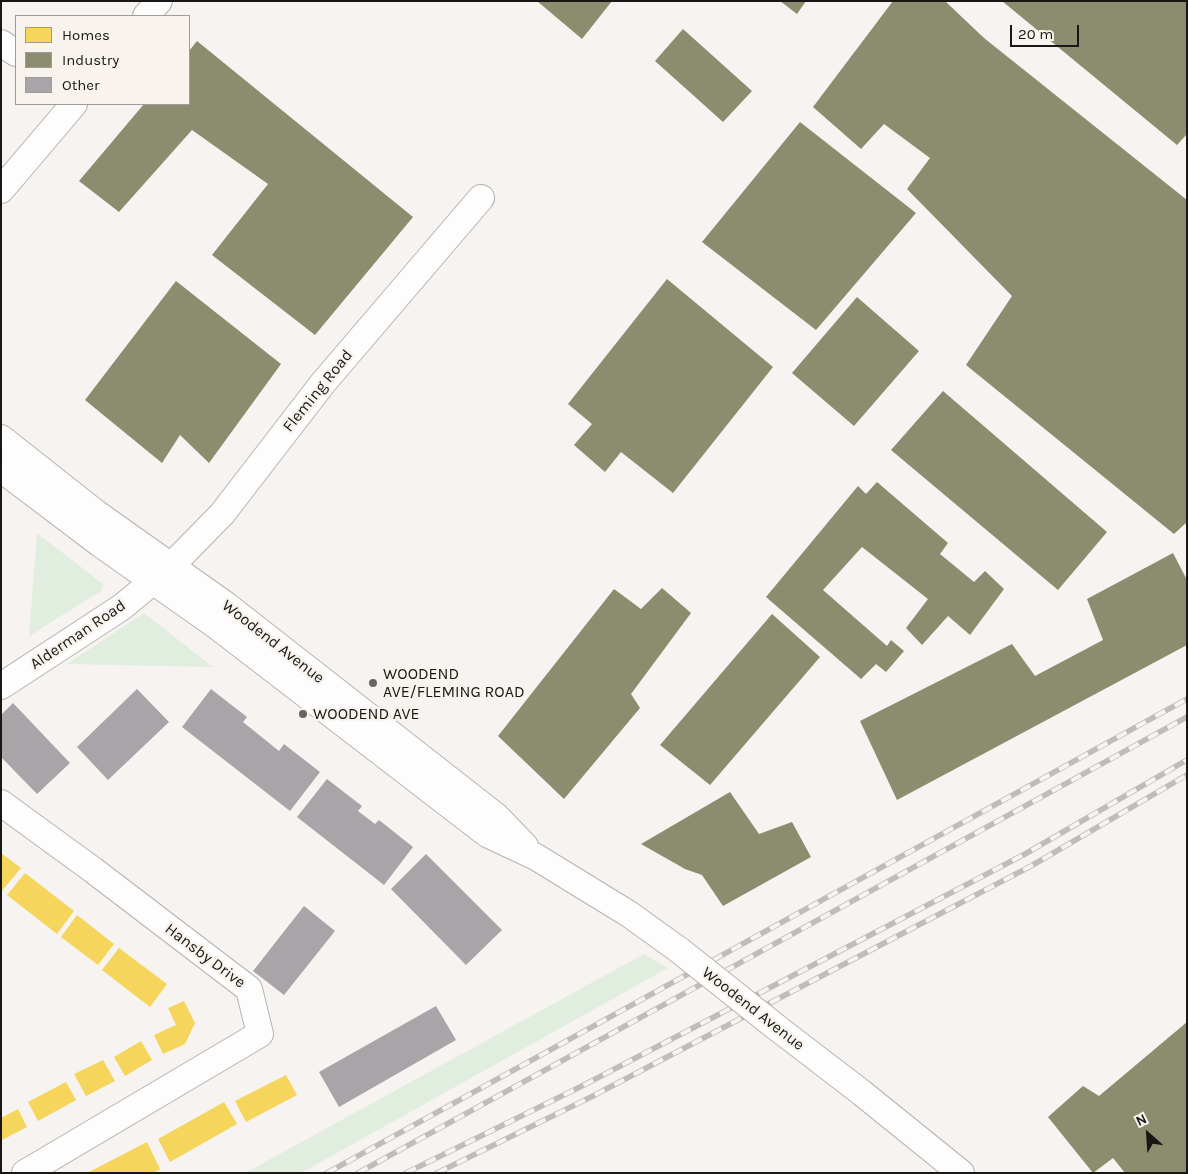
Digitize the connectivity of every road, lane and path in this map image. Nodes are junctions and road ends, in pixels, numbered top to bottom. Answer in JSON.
{"nodes":[{"id":1,"x":159,"y":1,"type":"edge"},
{"id":2,"x":147,"y":15,"type":"edge"},
{"id":3,"x":1,"y":43,"type":"edge"},
{"id":4,"x":15,"y":52,"type":"edge"},
{"id":5,"x":73,"y":105,"type":"edge"},
{"id":6,"x":1,"y":190,"type":"edge"},
{"id":7,"x":481,"y":198,"type":"dead end"},
{"id":8,"x":1,"y":438,"type":"edge"},
{"id":9,"x":1,"y":468,"type":"edge"},
{"id":10,"x":162,"y":574,"type":"junction"},
{"id":11,"x":1,"y":686,"type":"edge"},
{"id":12,"x":1,"y":803,"type":"edge"},
{"id":13,"x":25,"y":1173,"type":"edge"},
{"id":14,"x":961,"y":1173,"type":"edge"}],
"edges":[{"from":1,"to":2,"type":"street"},
{"from":3,"to":4,"type":"street"},
{"from":5,"to":6,"type":"street"},
{"from":7,"to":10,"type":"street","name":"Fleming Road"},
{"from":8,"to":10,"type":"street","name":"Woodend Avenue"},
{"from":9,"to":10,"type":"street","name":"Woodend Avenue"},
{"from":10,"to":11,"type":"street","name":"Alderman Road"},
{"from":10,"to":14,"type":"street","name":"Woodend Avenue","bridge":true},
{"from":12,"to":13,"type":"street","name":"Hansby Drive"}]}
